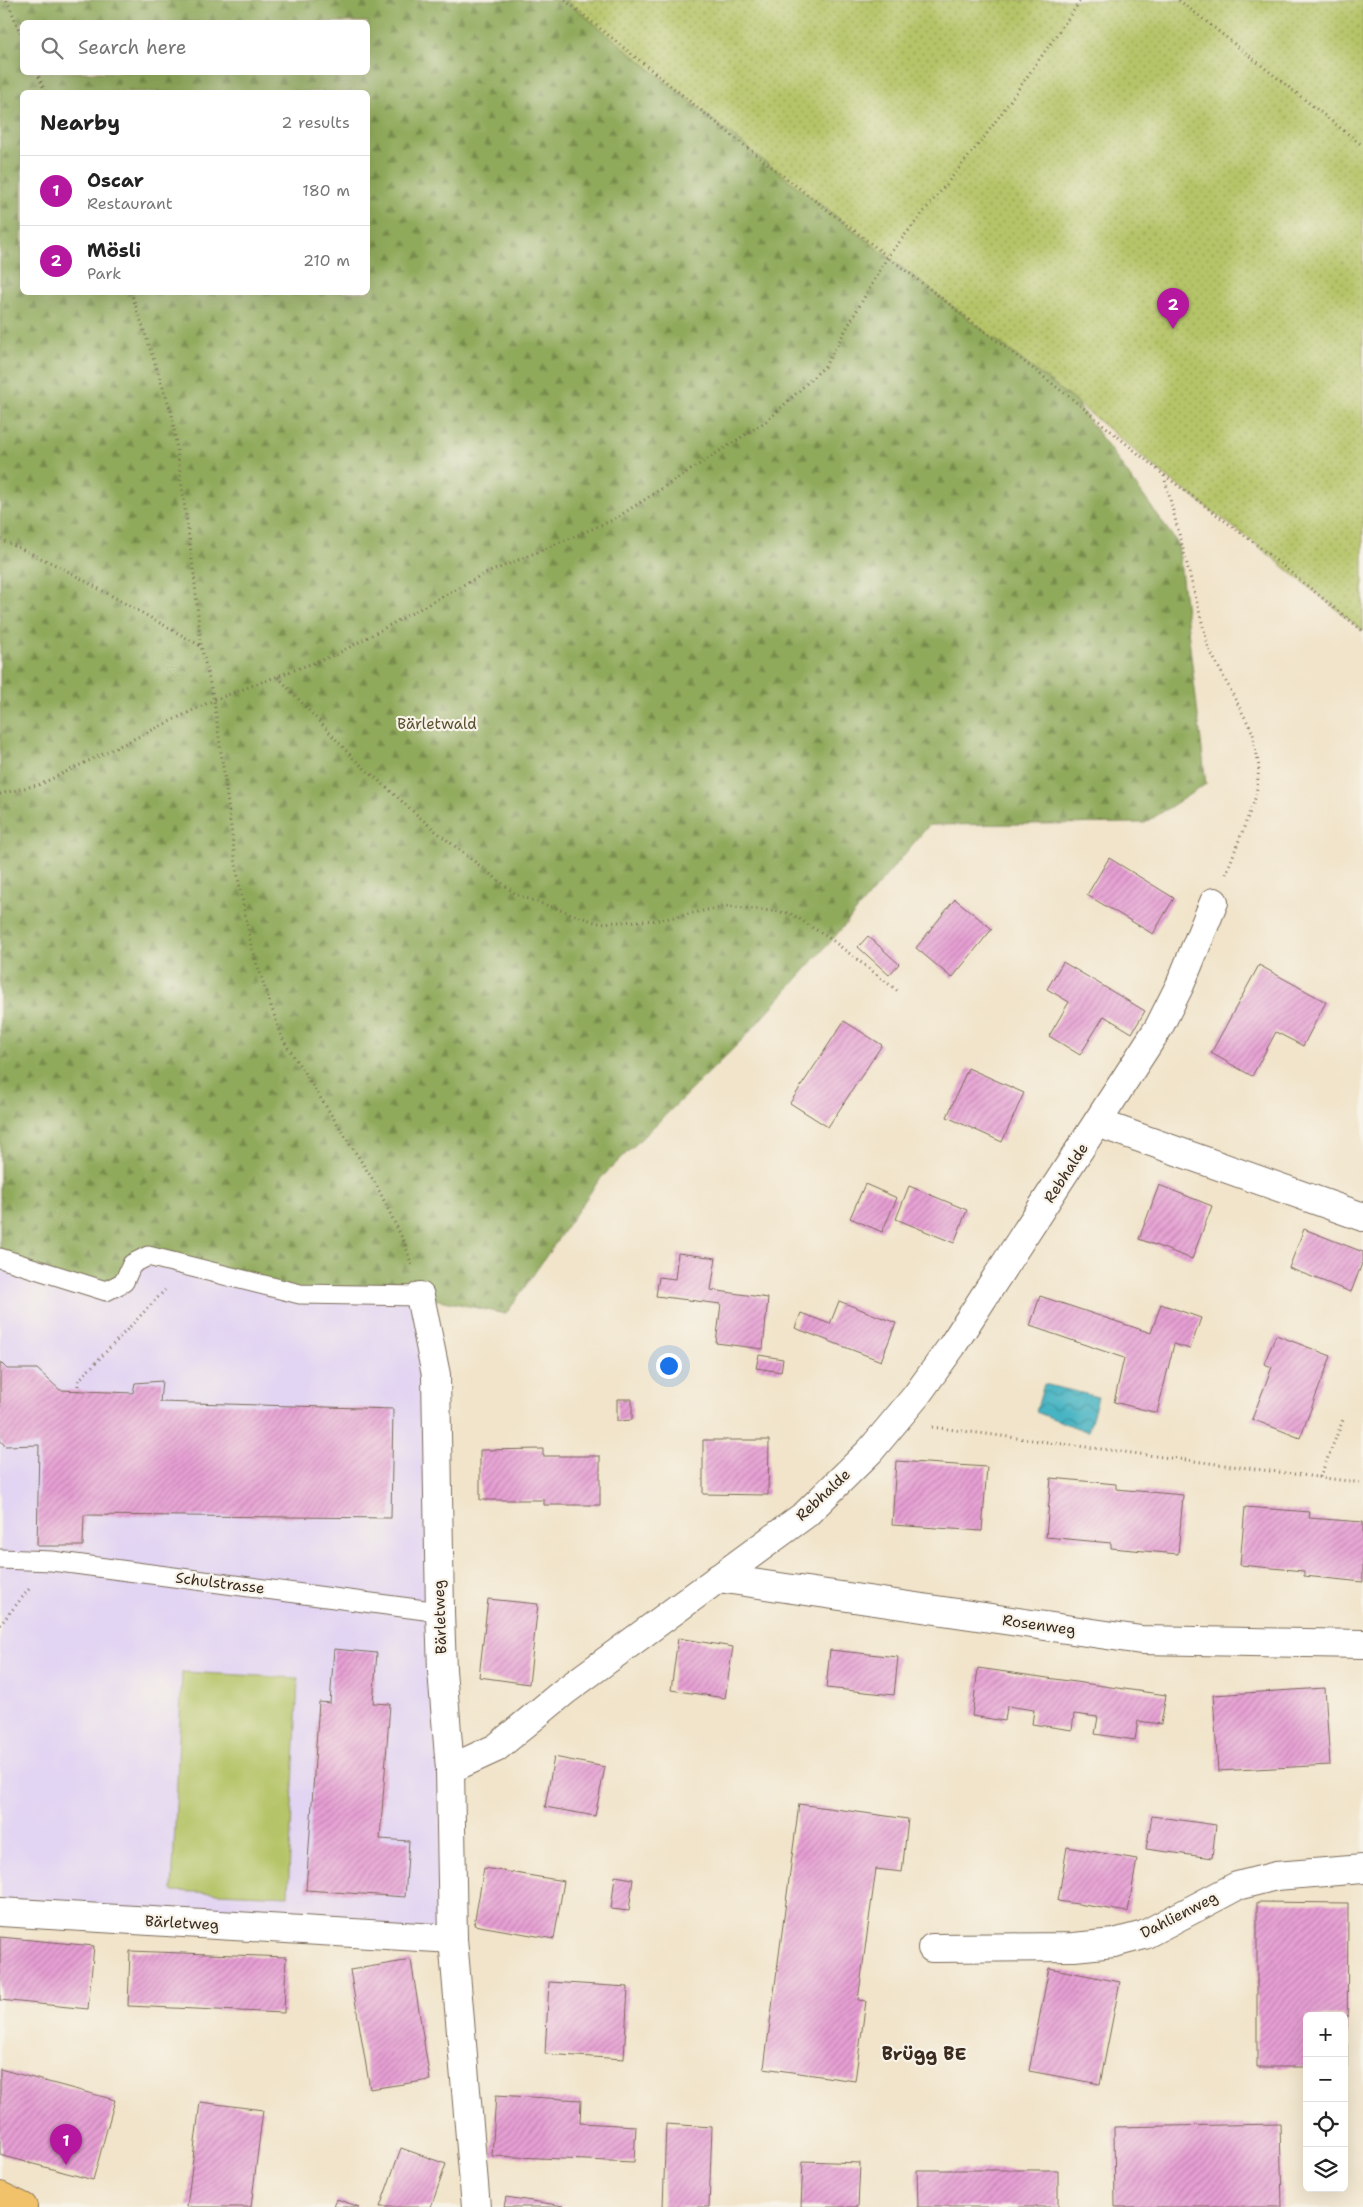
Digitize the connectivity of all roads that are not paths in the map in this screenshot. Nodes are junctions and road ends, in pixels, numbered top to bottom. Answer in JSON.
{"nodes":[{"id":1,"x":1214,"y":902,"type":"road end"},
{"id":2,"x":1098,"y":1123,"type":"junction"},
{"id":3,"x":1363,"y":1217,"type":"edge"},
{"id":4,"x":0,"y":1258,"type":"edge"},
{"id":5,"x":420,"y":1296,"type":"joint"},
{"id":6,"x":0,"y":1559,"type":"edge"},
{"id":7,"x":718,"y":1578,"type":"junction"},
{"id":8,"x":440,"y":1612,"type":"junction"},
{"id":9,"x":1363,"y":1644,"type":"edge"},
{"id":10,"x":450,"y":1769,"type":"junction"},
{"id":11,"x":1363,"y":1869,"type":"edge"},
{"id":12,"x":0,"y":1912,"type":"edge"},
{"id":13,"x":453,"y":1939,"type":"junction"},
{"id":14,"x":932,"y":1948,"type":"dead end"},
{"id":15,"x":0,"y":2196,"type":"edge"},
{"id":16,"x":23,"y":2207,"type":"edge"},
{"id":17,"x":476,"y":2207,"type":"edge"}],
"edges":[{"from":1,"to":2,"type":"street","name":"Rebhalde"},
{"from":2,"to":3,"type":"street"},
{"from":2,"to":7,"type":"street","name":"Rebhalde"},
{"from":4,"to":5,"type":"lane"},
{"from":5,"to":8,"type":"street","name":"Bärletweg"},
{"from":6,"to":8,"type":"lane","name":"Schulstrasse"},
{"from":7,"to":9,"type":"street","name":"Rosenweg"},
{"from":7,"to":10,"type":"street","name":"Rebhalde"},
{"from":8,"to":10,"type":"street","name":"Bärletweg"},
{"from":10,"to":13,"type":"street","name":"Bärletweg"},
{"from":11,"to":14,"type":"street","name":"Dahlienweg"},
{"from":12,"to":13,"type":"street","name":"Bärletweg"},
{"from":13,"to":17,"type":"street","name":"Bärletweg"},
{"from":15,"to":16,"type":"main road"}]}
